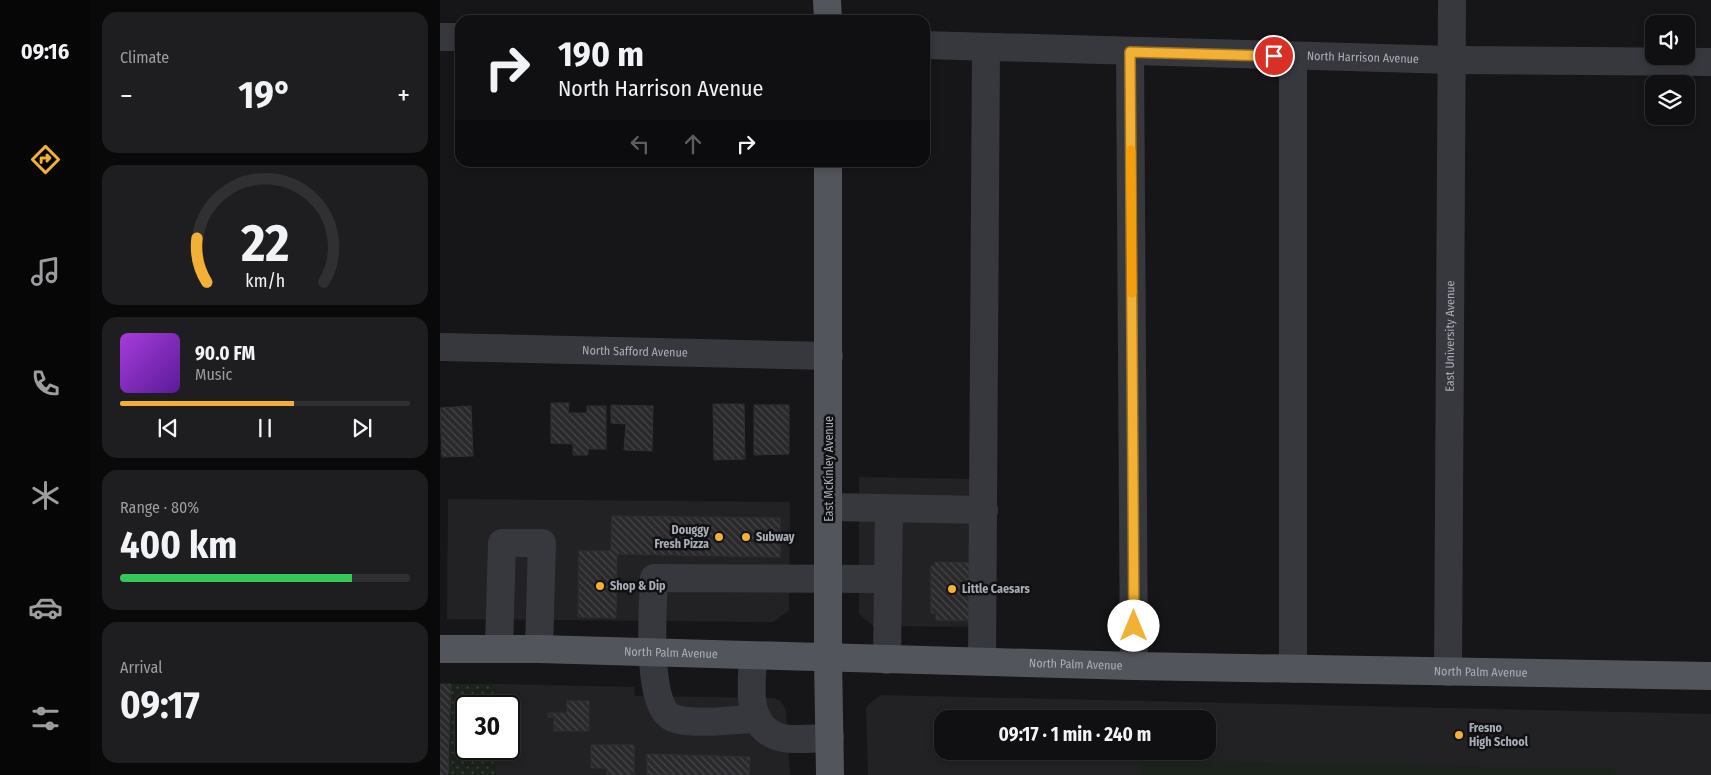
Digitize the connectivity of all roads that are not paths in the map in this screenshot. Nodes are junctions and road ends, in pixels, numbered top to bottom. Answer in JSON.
{"nodes":[{"id":1,"x":827,"y":0,"type":"edge"},
{"id":2,"x":1452,"y":0,"type":"edge"},
{"id":3,"x":828,"y":15,"type":"edge"},
{"id":4,"x":440,"y":37,"type":"edge"},
{"id":5,"x":455,"y":37,"type":"edge"},
{"id":6,"x":930,"y":45,"type":"edge"},
{"id":7,"x":986,"y":47,"type":"junction"},
{"id":8,"x":1130,"y":52,"type":"junction"},
{"id":9,"x":1292,"y":56,"type":"junction"},
{"id":10,"x":1452,"y":60,"type":"junction"},
{"id":11,"x":1711,"y":62,"type":"edge"},
{"id":12,"x":828,"y":167,"type":"edge"},
{"id":13,"x":440,"y":347,"type":"edge"},
{"id":14,"x":829,"y":356,"type":"junction"},
{"id":15,"x":829,"y":507,"type":"junction"},
{"id":16,"x":889,"y":509,"type":"junction"},
{"id":17,"x":984,"y":510,"type":"junction"},
{"id":18,"x":829,"y":579,"type":"junction"},
{"id":19,"x":887,"y":579,"type":"junction"},
{"id":20,"x":440,"y":648,"type":"edge"},
{"id":21,"x":499,"y":648,"type":"junction"},
{"id":22,"x":539,"y":649,"type":"junction"},
{"id":23,"x":652,"y":654,"type":"junction"},
{"id":24,"x":753,"y":657,"type":"junction"},
{"id":25,"x":828,"y":658,"type":"junction"},
{"id":26,"x":887,"y":660,"type":"junction"},
{"id":27,"x":982,"y":661,"type":"junction"},
{"id":28,"x":1134,"y":666,"type":"junction"},
{"id":29,"x":1293,"y":669,"type":"junction"},
{"id":30,"x":1448,"y":672,"type":"junction"},
{"id":31,"x":1711,"y":676,"type":"edge"},
{"id":32,"x":758,"y":719,"type":"junction"},
{"id":33,"x":830,"y":738,"type":"junction"},
{"id":34,"x":830,"y":775,"type":"edge"}],
"edges":[{"from":1,"to":3,"type":"main road"},
{"from":2,"to":10,"type":"street","name":"East University Avenue"},
{"from":4,"to":5,"type":"street"},
{"from":6,"to":7,"type":"street","name":"North Harrison Avenue"},
{"from":7,"to":8,"type":"street","name":"North Harrison Avenue"},
{"from":7,"to":17,"type":"street"},
{"from":8,"to":9,"type":"street","name":"North Harrison Avenue"},
{"from":8,"to":28,"type":"street"},
{"from":9,"to":10,"type":"street","name":"North Harrison Avenue"},
{"from":9,"to":29,"type":"street"},
{"from":10,"to":11,"type":"street","name":"North Harrison Avenue"},
{"from":10,"to":30,"type":"street","name":"East University Avenue"},
{"from":12,"to":14,"type":"main road","name":"East McKinley Avenue"},
{"from":13,"to":14,"type":"street","name":"North Safford Avenue"},
{"from":14,"to":15,"type":"main road","name":"East McKinley Avenue"},
{"from":15,"to":16,"type":"street"},
{"from":15,"to":18,"type":"main road","name":"East McKinley Avenue"},
{"from":16,"to":17,"type":"street"},
{"from":16,"to":19,"type":"street"},
{"from":17,"to":27,"type":"street"},
{"from":18,"to":19,"type":"street"},
{"from":18,"to":23,"type":"street"},
{"from":18,"to":25,"type":"main road","name":"East McKinley Avenue"},
{"from":19,"to":26,"type":"street"},
{"from":20,"to":21,"type":"main road","name":"North Palm Avenue"},
{"from":21,"to":22,"type":"main road","name":"North Palm Avenue"},
{"from":21,"to":22,"type":"street"},
{"from":22,"to":23,"type":"main road","name":"North Palm Avenue"},
{"from":23,"to":24,"type":"main road","name":"North Palm Avenue"},
{"from":23,"to":32,"type":"street"},
{"from":24,"to":25,"type":"main road","name":"North Palm Avenue"},
{"from":24,"to":32,"type":"street"},
{"from":25,"to":26,"type":"main road","name":"North Palm Avenue"},
{"from":25,"to":33,"type":"main road","name":"East McKinley Avenue"},
{"from":26,"to":27,"type":"main road","name":"North Palm Avenue"},
{"from":27,"to":28,"type":"main road","name":"North Palm Avenue"},
{"from":28,"to":29,"type":"main road","name":"North Palm Avenue"},
{"from":29,"to":30,"type":"main road","name":"North Palm Avenue"},
{"from":30,"to":31,"type":"main road","name":"North Palm Avenue"},
{"from":32,"to":33,"type":"street"},
{"from":33,"to":34,"type":"main road","name":"East McKinley Avenue"}]}
